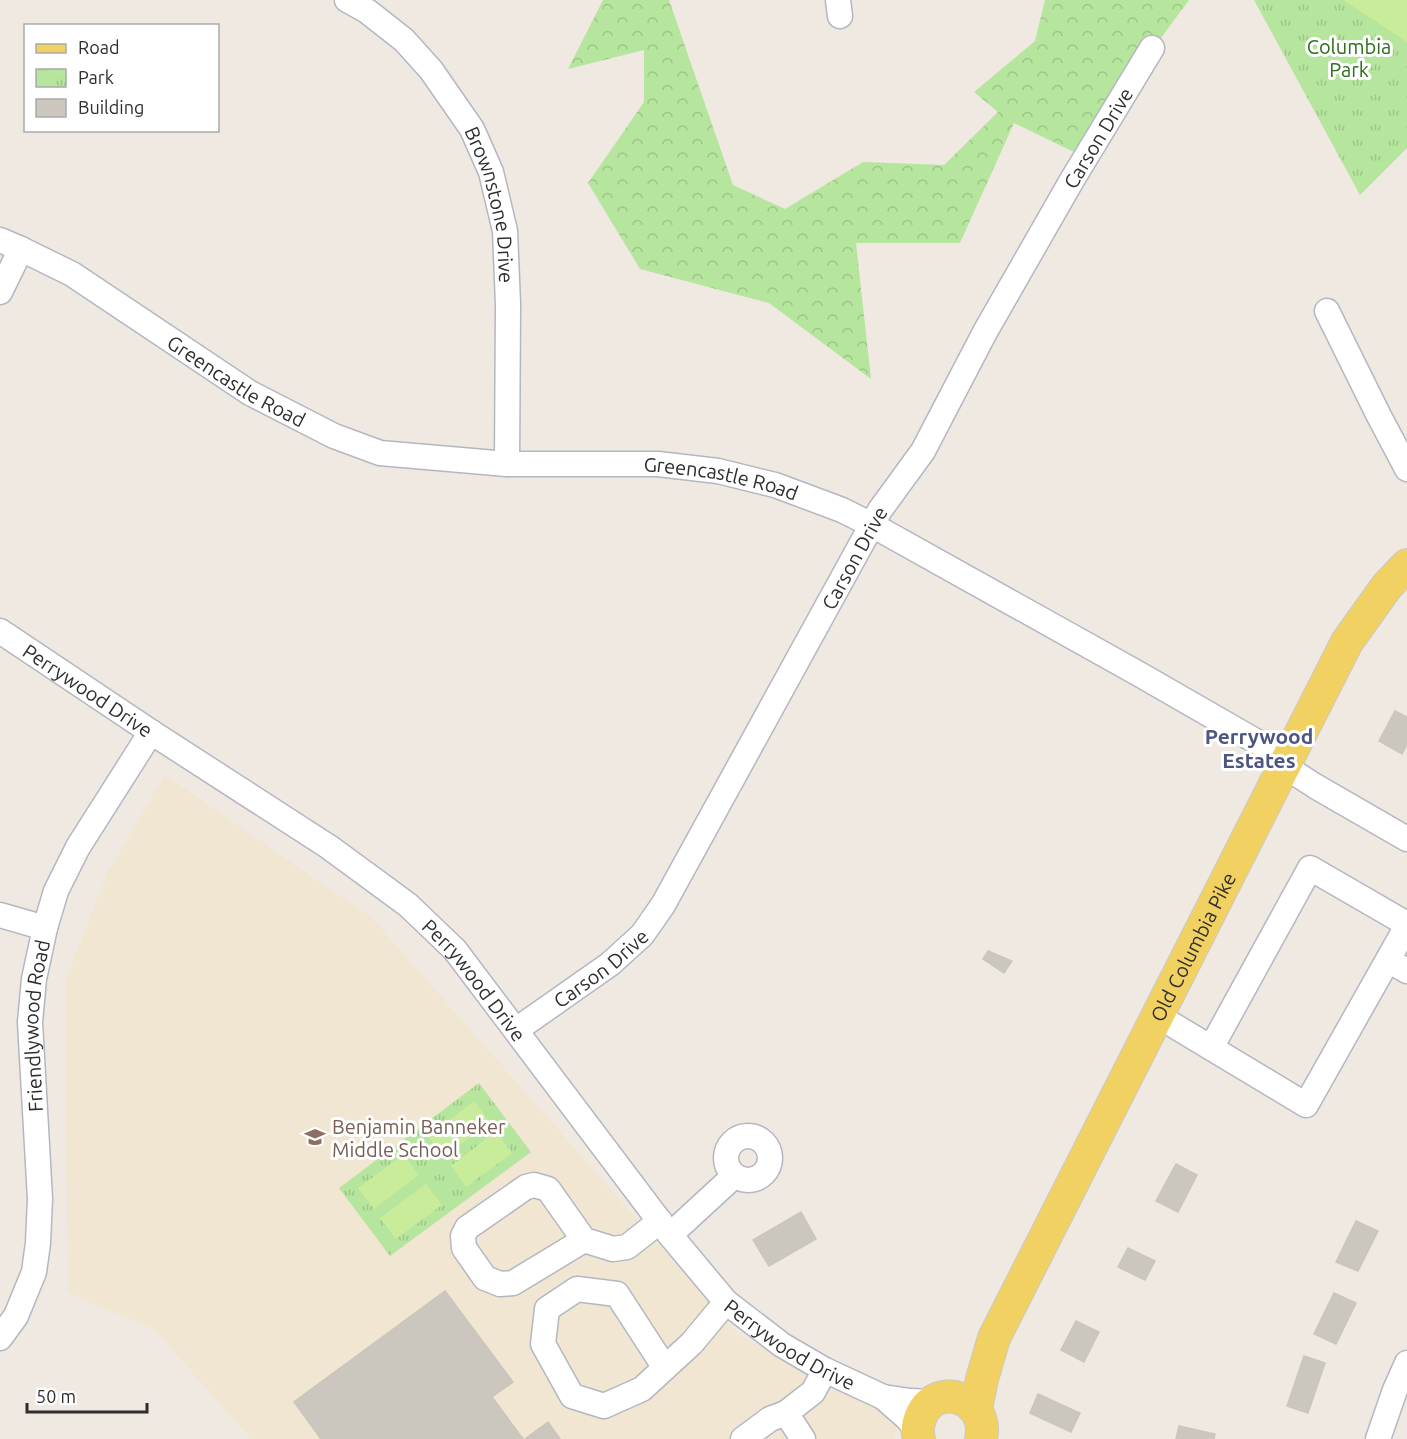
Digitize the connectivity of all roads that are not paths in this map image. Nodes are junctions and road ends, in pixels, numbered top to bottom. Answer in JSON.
{"nodes":[{"id":1,"x":347,"y":0,"type":"edge"},
{"id":2,"x":1152,"y":48,"type":"dead end"},
{"id":3,"x":10,"y":244,"type":"edge"},
{"id":4,"x":0,"y":292,"type":"edge"},
{"id":5,"x":1327,"y":311,"type":"dead end"},
{"id":6,"x":507,"y":464,"type":"junction"},
{"id":7,"x":1407,"y":469,"type":"edge"},
{"id":8,"x":872,"y":525,"type":"junction"},
{"id":9,"x":1407,"y":565,"type":"edge"},
{"id":10,"x":0,"y":631,"type":"edge"},
{"id":11,"x":151,"y":732,"type":"junction"},
{"id":12,"x":1284,"y":766,"type":"junction"},
{"id":13,"x":1407,"y":838,"type":"edge"},
{"id":14,"x":0,"y":915,"type":"edge"},
{"id":15,"x":1407,"y":925,"type":"edge"},
{"id":16,"x":45,"y":928,"type":"junction"},
{"id":17,"x":1397,"y":965,"type":"edge"},
{"id":18,"x":1158,"y":1016,"type":"junction"},
{"id":19,"x":516,"y":1030,"type":"junction"},
{"id":20,"x":1211,"y":1048,"type":"junction"},
{"id":21,"x":734,"y":1176,"type":"dead end"},
{"id":22,"x":665,"y":1228,"type":"junction"},
{"id":23,"x":584,"y":1240,"type":"junction"},
{"id":24,"x":726,"y":1302,"type":"junction"},
{"id":25,"x":0,"y":1338,"type":"edge"},
{"id":26,"x":994,"y":1338,"type":"junction"},
{"id":27,"x":1407,"y":1363,"type":"edge"},
{"id":28,"x":665,"y":1368,"type":"junction"},
{"id":29,"x":825,"y":1370,"type":"junction"},
{"id":30,"x":883,"y":1397,"type":"junction"},
{"id":31,"x":937,"y":1399,"type":"junction"},
{"id":32,"x":786,"y":1413,"type":"junction"},
{"id":33,"x":982,"y":1430,"type":"edge"},
{"id":34,"x":919,"y":1435,"type":"edge"},
{"id":35,"x":743,"y":1439,"type":"edge"},
{"id":36,"x":803,"y":1439,"type":"edge"},
{"id":37,"x":1378,"y":1439,"type":"edge"}],
"edges":[{"from":1,"to":6,"type":"street","name":"Brownstone Drive"},
{"from":2,"to":8,"type":"street","name":"Carson Drive"},
{"from":3,"to":4,"type":"street"},
{"from":3,"to":6,"type":"street","name":"Greencastle Road"},
{"from":5,"to":7,"type":"street"},
{"from":6,"to":8,"type":"street","name":"Greencastle Road"},
{"from":8,"to":12,"type":"street","name":"Greencastle Road"},
{"from":8,"to":19,"type":"street","name":"Carson Drive"},
{"from":9,"to":12,"type":"main road","name":"Old Columbia Pike"},
{"from":10,"to":11,"type":"street","name":"Perrywood Drive"},
{"from":11,"to":16,"type":"street","name":"Friendlywood Road"},
{"from":11,"to":19,"type":"street","name":"Perrywood Drive"},
{"from":12,"to":13,"type":"street","name":"Greencastle Road"},
{"from":12,"to":18,"type":"main road","name":"Old Columbia Pike"},
{"from":14,"to":16,"type":"street"},
{"from":15,"to":17,"type":"street"},
{"from":15,"to":20,"type":"street"},
{"from":16,"to":25,"type":"street","name":"Friendlywood Road"},
{"from":17,"to":20,"type":"street"},
{"from":18,"to":20,"type":"street"},
{"from":18,"to":26,"type":"main road","name":"Old Columbia Pike"},
{"from":19,"to":22,"type":"street","name":"Perrywood Drive"},
{"from":21,"to":22,"type":"street"},
{"from":22,"to":23,"type":"street"},
{"from":22,"to":24,"type":"street","name":"Perrywood Drive"},
{"from":23,"to":23,"type":"street"},
{"from":24,"to":28,"type":"street"},
{"from":24,"to":29,"type":"street","name":"Perrywood Drive"},
{"from":26,"to":31,"type":"main road","name":"Old Columbia Pike"},
{"from":26,"to":33,"type":"main road","name":"Old Columbia Pike"},
{"from":27,"to":37,"type":"street"},
{"from":28,"to":28,"type":"street"},
{"from":29,"to":30,"type":"street","name":"Perrywood Drive"},
{"from":29,"to":32,"type":"street"},
{"from":30,"to":31,"type":"street","name":"Perrywood Drive"},
{"from":30,"to":34,"type":"street","name":"Perrywood Drive"},
{"from":31,"to":33,"type":"main road"},
{"from":31,"to":34,"type":"main road","name":"Old Columbia Pike"},
{"from":32,"to":35,"type":"street"},
{"from":32,"to":36,"type":"street"}]}
